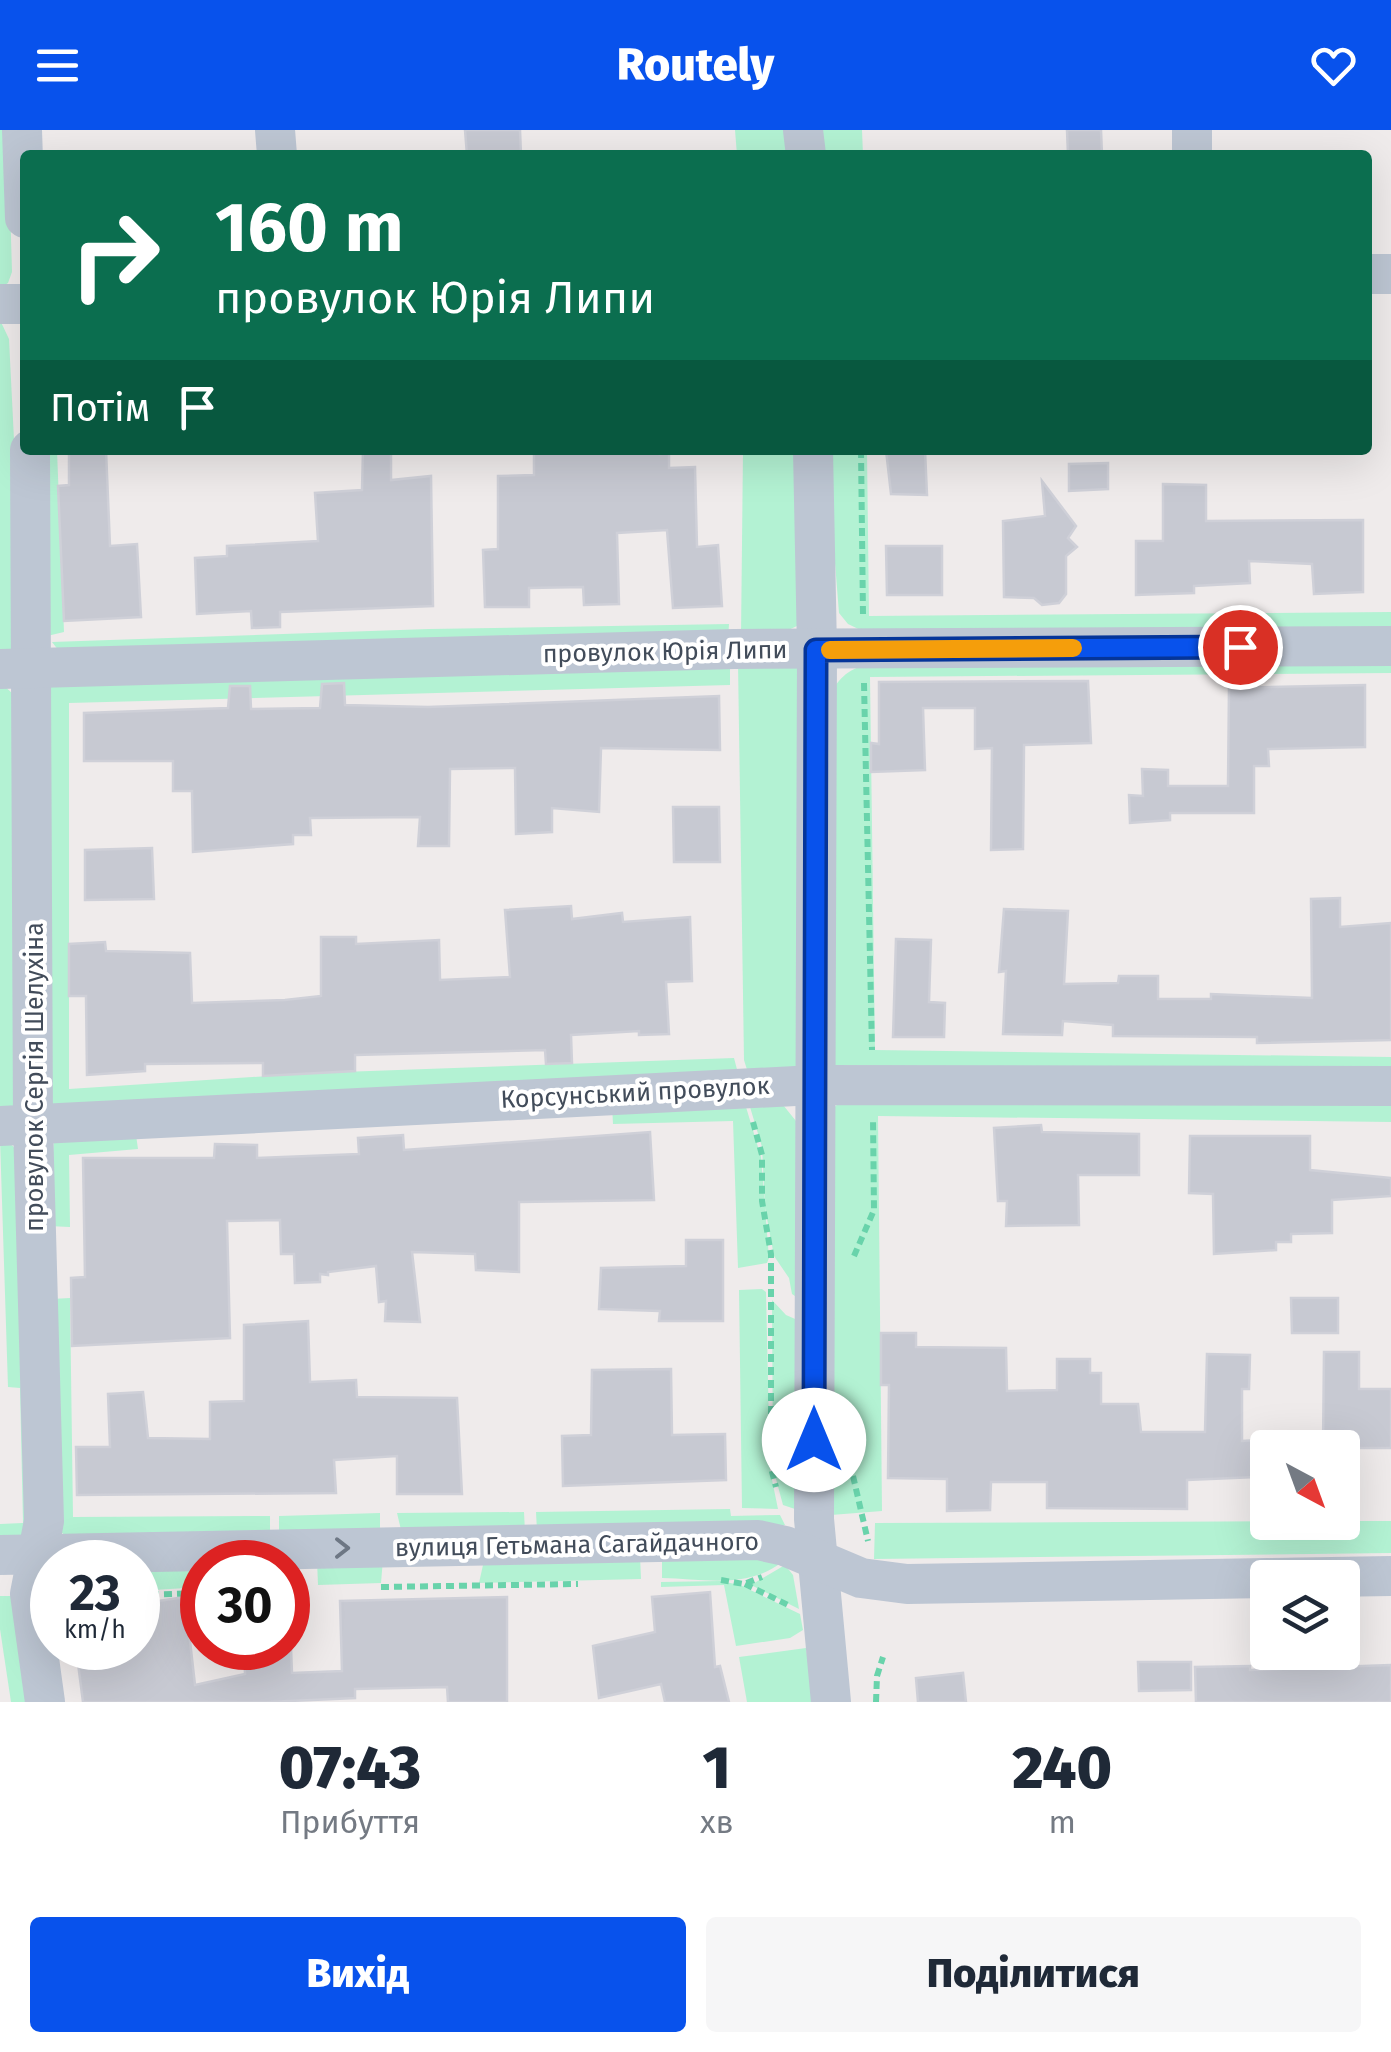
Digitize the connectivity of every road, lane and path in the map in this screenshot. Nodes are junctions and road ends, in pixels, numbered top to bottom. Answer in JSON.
{"nodes":[{"id":1,"x":30,"y":455,"type":"edge"},
{"id":2,"x":813,"y":455,"type":"edge"},
{"id":3,"x":861,"y":455,"type":"edge"},
{"id":4,"x":1391,"y":646,"type":"edge"},
{"id":5,"x":864,"y":649,"type":"junction"},
{"id":6,"x":816,"y":650,"type":"junction"},
{"id":7,"x":17,"y":669,"type":"edge"},
{"id":8,"x":872,"y":1084,"type":"junction"},
{"id":9,"x":815,"y":1085,"type":"junction"},
{"id":10,"x":1391,"y":1086,"type":"edge"},
{"id":11,"x":750,"y":1112,"type":"dead end"},
{"id":12,"x":17,"y":1125,"type":"edge"},
{"id":13,"x":851,"y":1270,"type":"dead end"},
{"id":14,"x":850,"y":1467,"type":"dead end"},
{"id":15,"x":781,"y":1505,"type":"dead end"},
{"id":16,"x":18,"y":1555,"type":"edge"},
{"id":17,"x":869,"y":1557,"type":"dead end"},
{"id":18,"x":820,"y":1564,"type":"junction"},
{"id":19,"x":1391,"y":1576,"type":"edge"},
{"id":20,"x":1360,"y":1577,"type":"edge"},
{"id":21,"x":1250,"y":1578,"type":"edge"},
{"id":22,"x":744,"y":1584,"type":"dead end"},
{"id":23,"x":800,"y":1612,"type":"dead end"},
{"id":24,"x":883,"y":1657,"type":"dead end"},
{"id":25,"x":45,"y":1702,"type":"edge"},
{"id":26,"x":831,"y":1702,"type":"edge"},
{"id":27,"x":876,"y":1702,"type":"edge"}],
"edges":[{"from":1,"to":7,"type":"street","name":"провулок Сергія Шелухіна"},
{"from":2,"to":6,"type":"street"},
{"from":3,"to":5,"type":"path"},
{"from":4,"to":5,"type":"street","name":"провулок Юрія Липи"},
{"from":5,"to":6,"type":"street","name":"провулок Юрія Липи"},
{"from":5,"to":8,"type":"path"},
{"from":6,"to":7,"type":"street","name":"провулок Юрія Липи"},
{"from":6,"to":9,"type":"street"},
{"from":7,"to":12,"type":"street","name":"провулок Сергія Шелухіна"},
{"from":8,"to":9,"type":"street","name":"Корсунський провулок"},
{"from":8,"to":10,"type":"street","name":"Корсунський провулок"},
{"from":8,"to":13,"type":"path"},
{"from":9,"to":12,"type":"street","name":"Корсунський провулок"},
{"from":9,"to":18,"type":"street"},
{"from":11,"to":15,"type":"path"},
{"from":12,"to":16,"type":"street","name":"провулок Сергія Шелухіна"},
{"from":14,"to":17,"type":"path"},
{"from":16,"to":18,"type":"street","name":"вулиця Гетьмана Сагайдачного","one_way":true},
{"from":16,"to":25,"type":"street","name":"провулок Сергія Шелухіна"},
{"from":18,"to":21,"type":"street","name":"вулиця Гетьмана Сагайдачного"},
{"from":18,"to":26,"type":"street"},
{"from":19,"to":20,"type":"street","name":"вулиця Гетьмана Сагайдачного"},
{"from":22,"to":23,"type":"path"},
{"from":24,"to":27,"type":"path"}]}
